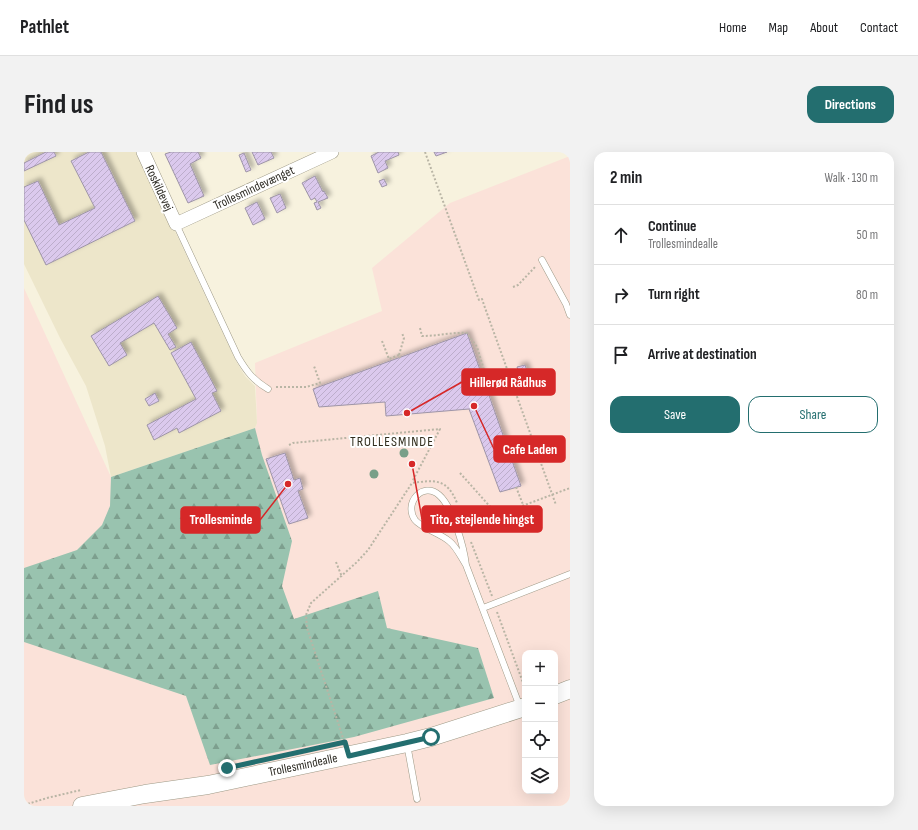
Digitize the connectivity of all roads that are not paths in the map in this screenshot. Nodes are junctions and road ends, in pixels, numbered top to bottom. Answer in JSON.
{"nodes":[{"id":1,"x":143,"y":152,"type":"edge"},
{"id":2,"x":332,"y":152,"type":"edge"},
{"id":3,"x":176,"y":224,"type":"junction"},
{"id":4,"x":542,"y":260,"type":"road end"},
{"id":5,"x":570,"y":315,"type":"edge"},
{"id":6,"x":268,"y":388,"type":"road end"},
{"id":7,"x":466,"y":565,"type":"junction"},
{"id":8,"x":570,"y":574,"type":"edge"},
{"id":9,"x":483,"y":608,"type":"junction"},
{"id":10,"x":570,"y":689,"type":"edge"},
{"id":11,"x":558,"y":694,"type":"edge"},
{"id":12,"x":522,"y":706,"type":"edge"},
{"id":13,"x":522,"y":708,"type":"edge"},
{"id":14,"x":407,"y":742,"type":"junction"},
{"id":15,"x":84,"y":798,"type":"edge"},
{"id":16,"x":417,"y":799,"type":"dead end"}],
"edges":[{"from":1,"to":3,"type":"street","name":"Roskildevej"},
{"from":2,"to":3,"type":"street","name":"Trollesmindevænget"},
{"from":3,"to":6,"type":"lane"},
{"from":4,"to":5,"type":"lane"},
{"from":7,"to":7,"type":"lane","name":"Trollesmindealle"},
{"from":7,"to":9,"type":"lane","name":"Trollesmindealle"},
{"from":8,"to":9,"type":"lane"},
{"from":9,"to":12,"type":"lane","name":"Trollesmindealle"},
{"from":10,"to":11,"type":"street"},
{"from":13,"to":14,"type":"street","name":"Trollesmindealle"},
{"from":14,"to":15,"type":"street","name":"Trollesmindealle"},
{"from":14,"to":16,"type":"lane"}]}
